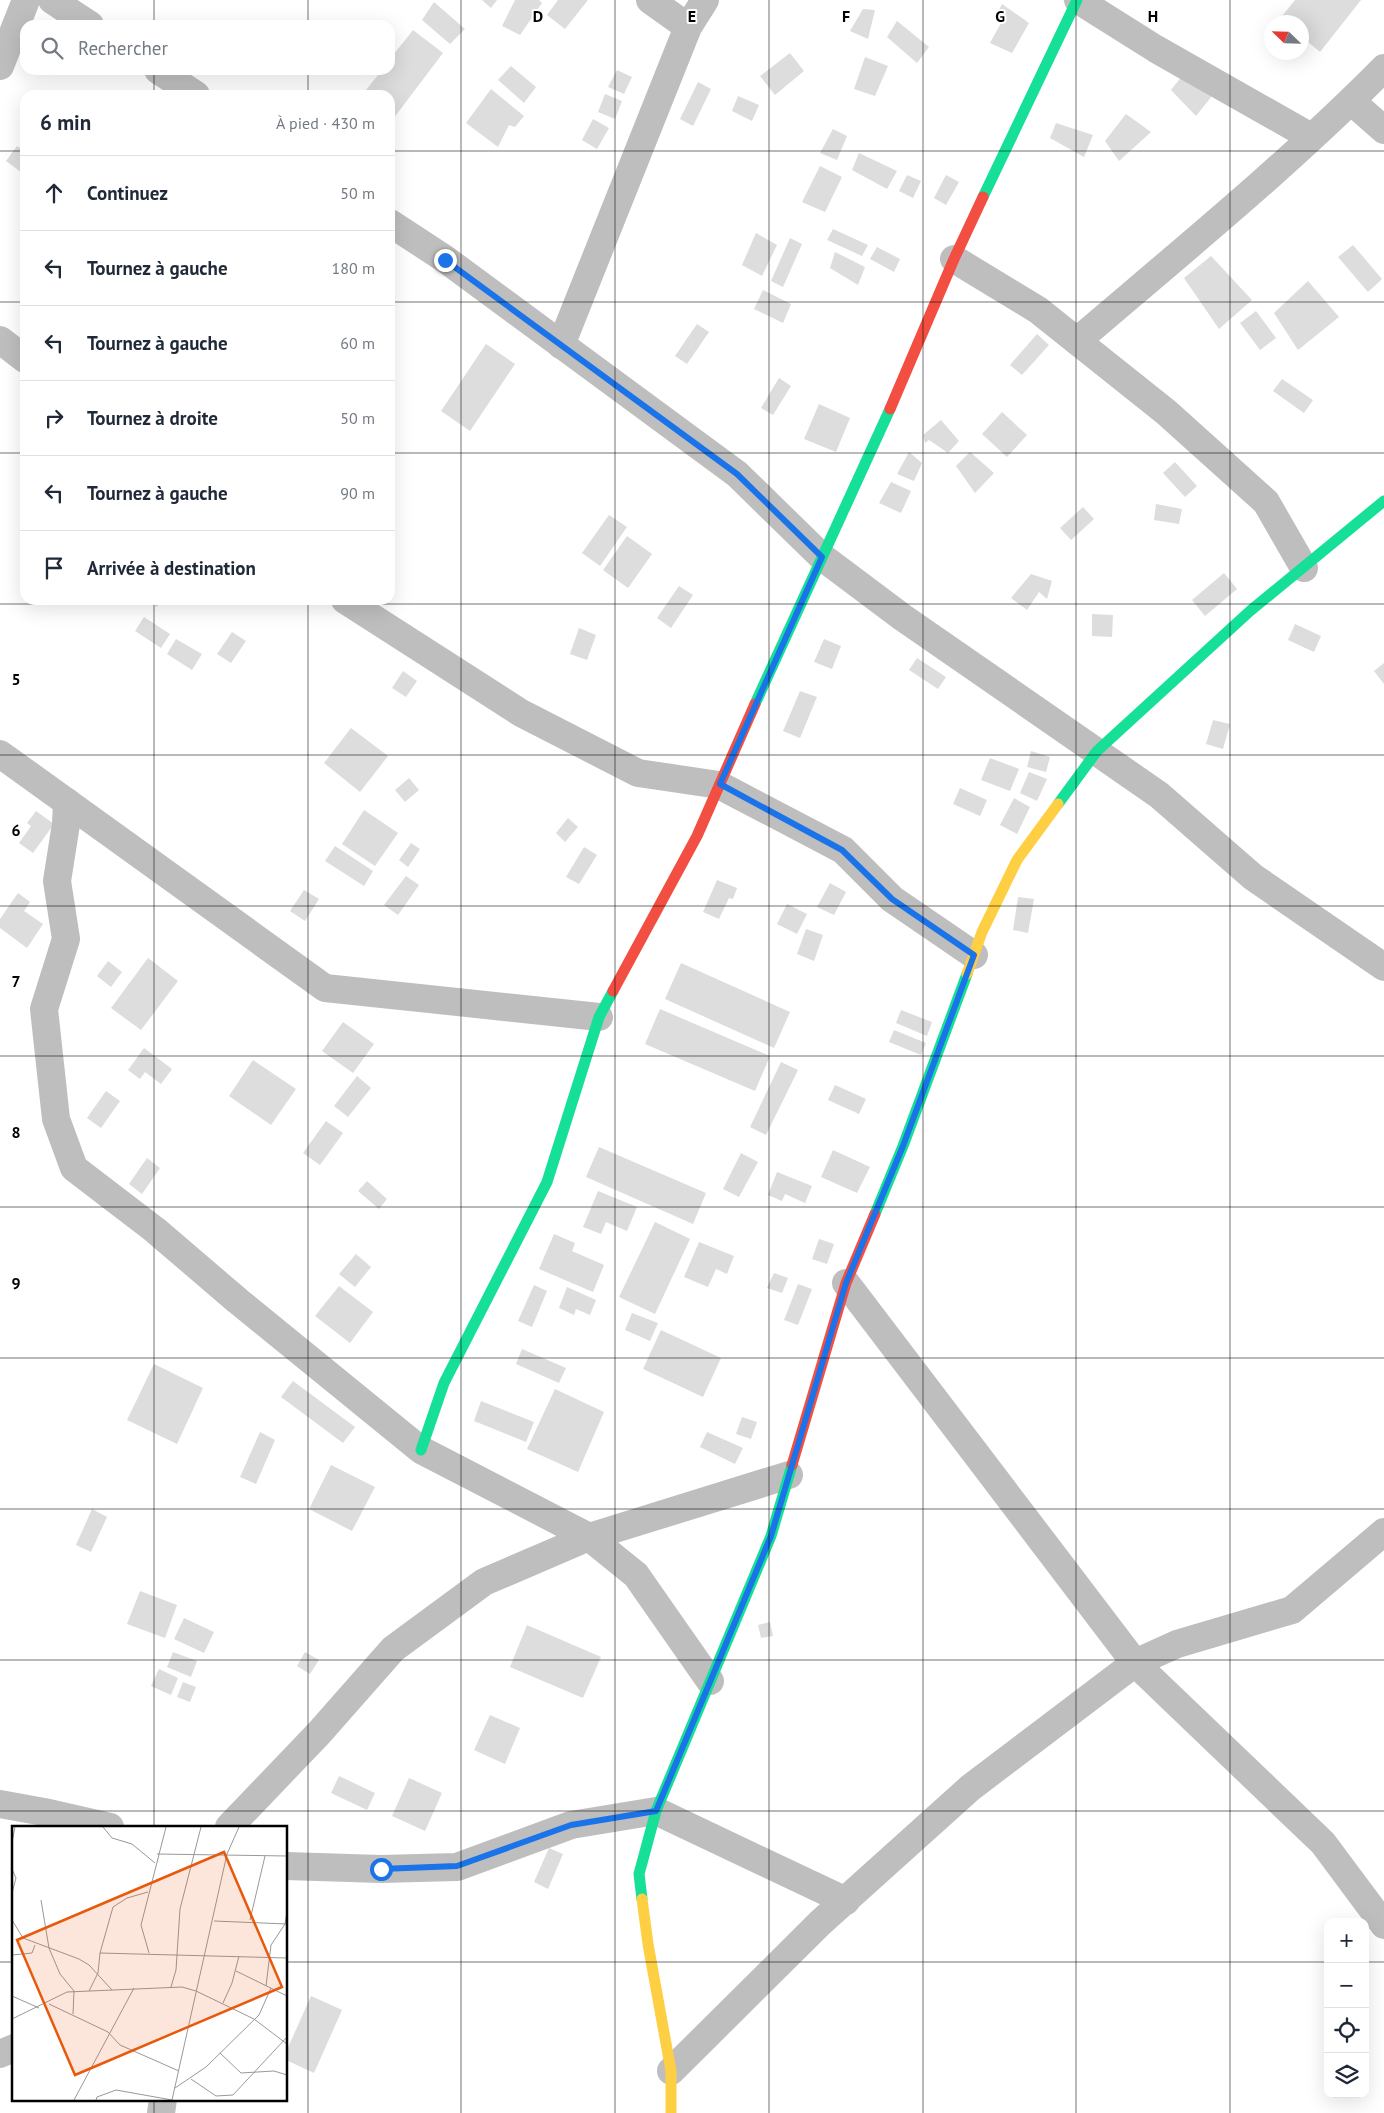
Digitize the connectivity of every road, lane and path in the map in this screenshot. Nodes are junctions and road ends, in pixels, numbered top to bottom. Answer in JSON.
{"nodes":[{"id":1,"x":26,"y":0,"type":"edge"},
{"id":2,"x":52,"y":0,"type":"edge"},
{"id":3,"x":650,"y":0,"type":"edge"},
{"id":4,"x":705,"y":0,"type":"edge"},
{"id":5,"x":1077,"y":0,"type":"edge"},
{"id":6,"x":82,"y":20,"type":"edge"},
{"id":7,"x":688,"y":27,"type":"junction"},
{"id":8,"x":0,"y":66,"type":"edge"},
{"id":9,"x":1384,"y":68,"type":"edge"},
{"id":10,"x":166,"y":75,"type":"edge"},
{"id":11,"x":188,"y":90,"type":"edge"},
{"id":12,"x":1351,"y":101,"type":"junction"},
{"id":13,"x":1384,"y":130,"type":"edge"},
{"id":14,"x":1311,"y":137,"type":"junction"},
{"id":15,"x":395,"y":226,"type":"edge"},
{"id":16,"x":954,"y":259,"type":"junction"},
{"id":17,"x":0,"y":340,"type":"edge"},
{"id":18,"x":1077,"y":341,"type":"junction"},
{"id":19,"x":561,"y":345,"type":"junction"},
{"id":20,"x":20,"y":355,"type":"edge"},
{"id":21,"x":1384,"y":501,"type":"edge"},
{"id":22,"x":822,"y":557,"type":"junction"},
{"id":23,"x":1304,"y":568,"type":"junction"},
{"id":24,"x":353,"y":605,"type":"edge"},
{"id":25,"x":1097,"y":752,"type":"junction"},
{"id":26,"x":0,"y":754,"type":"edge"},
{"id":27,"x":720,"y":784,"type":"junction"},
{"id":28,"x":67,"y":802,"type":"junction"},
{"id":29,"x":974,"y":955,"type":"junction"},
{"id":30,"x":1384,"y":967,"type":"edge"},
{"id":31,"x":599,"y":1017,"type":"junction"},
{"id":32,"x":846,"y":1283,"type":"junction"},
{"id":33,"x":421,"y":1450,"type":"junction"},
{"id":34,"x":789,"y":1475,"type":"junction"},
{"id":35,"x":1384,"y":1532,"type":"edge"},
{"id":36,"x":589,"y":1537,"type":"junction"},
{"id":37,"x":1136,"y":1663,"type":"junction"},
{"id":38,"x":710,"y":1681,"type":"junction"},
{"id":39,"x":0,"y":1804,"type":"edge"},
{"id":40,"x":656,"y":1811,"type":"junction"},
{"id":41,"x":106,"y":1826,"type":"edge"},
{"id":42,"x":230,"y":1826,"type":"edge"},
{"id":43,"x":288,"y":1866,"type":"edge"},
{"id":44,"x":846,"y":1901,"type":"junction"},
{"id":45,"x":1384,"y":1925,"type":"edge"},
{"id":46,"x":12,"y":2049,"type":"edge"},
{"id":47,"x":0,"y":2054,"type":"edge"},
{"id":48,"x":671,"y":2071,"type":"junction"},
{"id":49,"x":163,"y":2100,"type":"edge"},
{"id":50,"x":161,"y":2113,"type":"edge"},
{"id":51,"x":672,"y":2113,"type":"edge"}],
"edges":[{"from":1,"to":8,"type":"street"},
{"from":2,"to":6,"type":"street"},
{"from":3,"to":7,"type":"street"},
{"from":4,"to":7,"type":"street"},
{"from":5,"to":14,"type":"street"},
{"from":5,"to":16,"type":"street"},
{"from":7,"to":19,"type":"street"},
{"from":9,"to":12,"type":"street"},
{"from":10,"to":11,"type":"street"},
{"from":12,"to":13,"type":"street"},
{"from":12,"to":14,"type":"street"},
{"from":14,"to":18,"type":"street"},
{"from":15,"to":19,"type":"street"},
{"from":16,"to":18,"type":"street"},
{"from":16,"to":22,"type":"street"},
{"from":17,"to":20,"type":"street"},
{"from":18,"to":23,"type":"street"},
{"from":19,"to":22,"type":"street"},
{"from":21,"to":23,"type":"street"},
{"from":22,"to":25,"type":"street"},
{"from":22,"to":27,"type":"street"},
{"from":23,"to":25,"type":"street"},
{"from":24,"to":27,"type":"street"},
{"from":25,"to":29,"type":"street"},
{"from":25,"to":30,"type":"street"},
{"from":26,"to":28,"type":"street"},
{"from":27,"to":29,"type":"street"},
{"from":27,"to":31,"type":"street"},
{"from":28,"to":31,"type":"street"},
{"from":28,"to":33,"type":"street"},
{"from":29,"to":32,"type":"street"},
{"from":31,"to":33,"type":"street"},
{"from":32,"to":34,"type":"street"},
{"from":32,"to":37,"type":"street"},
{"from":33,"to":36,"type":"street"},
{"from":34,"to":36,"type":"street"},
{"from":34,"to":38,"type":"street"},
{"from":35,"to":37,"type":"street"},
{"from":36,"to":38,"type":"street"},
{"from":36,"to":42,"type":"street"},
{"from":37,"to":44,"type":"street"},
{"from":37,"to":45,"type":"street"},
{"from":38,"to":40,"type":"street"},
{"from":39,"to":41,"type":"street"},
{"from":40,"to":43,"type":"street"},
{"from":40,"to":44,"type":"street"},
{"from":40,"to":48,"type":"street"},
{"from":44,"to":48,"type":"street"},
{"from":46,"to":47,"type":"street"},
{"from":48,"to":51,"type":"street"},
{"from":49,"to":50,"type":"street"}]}
